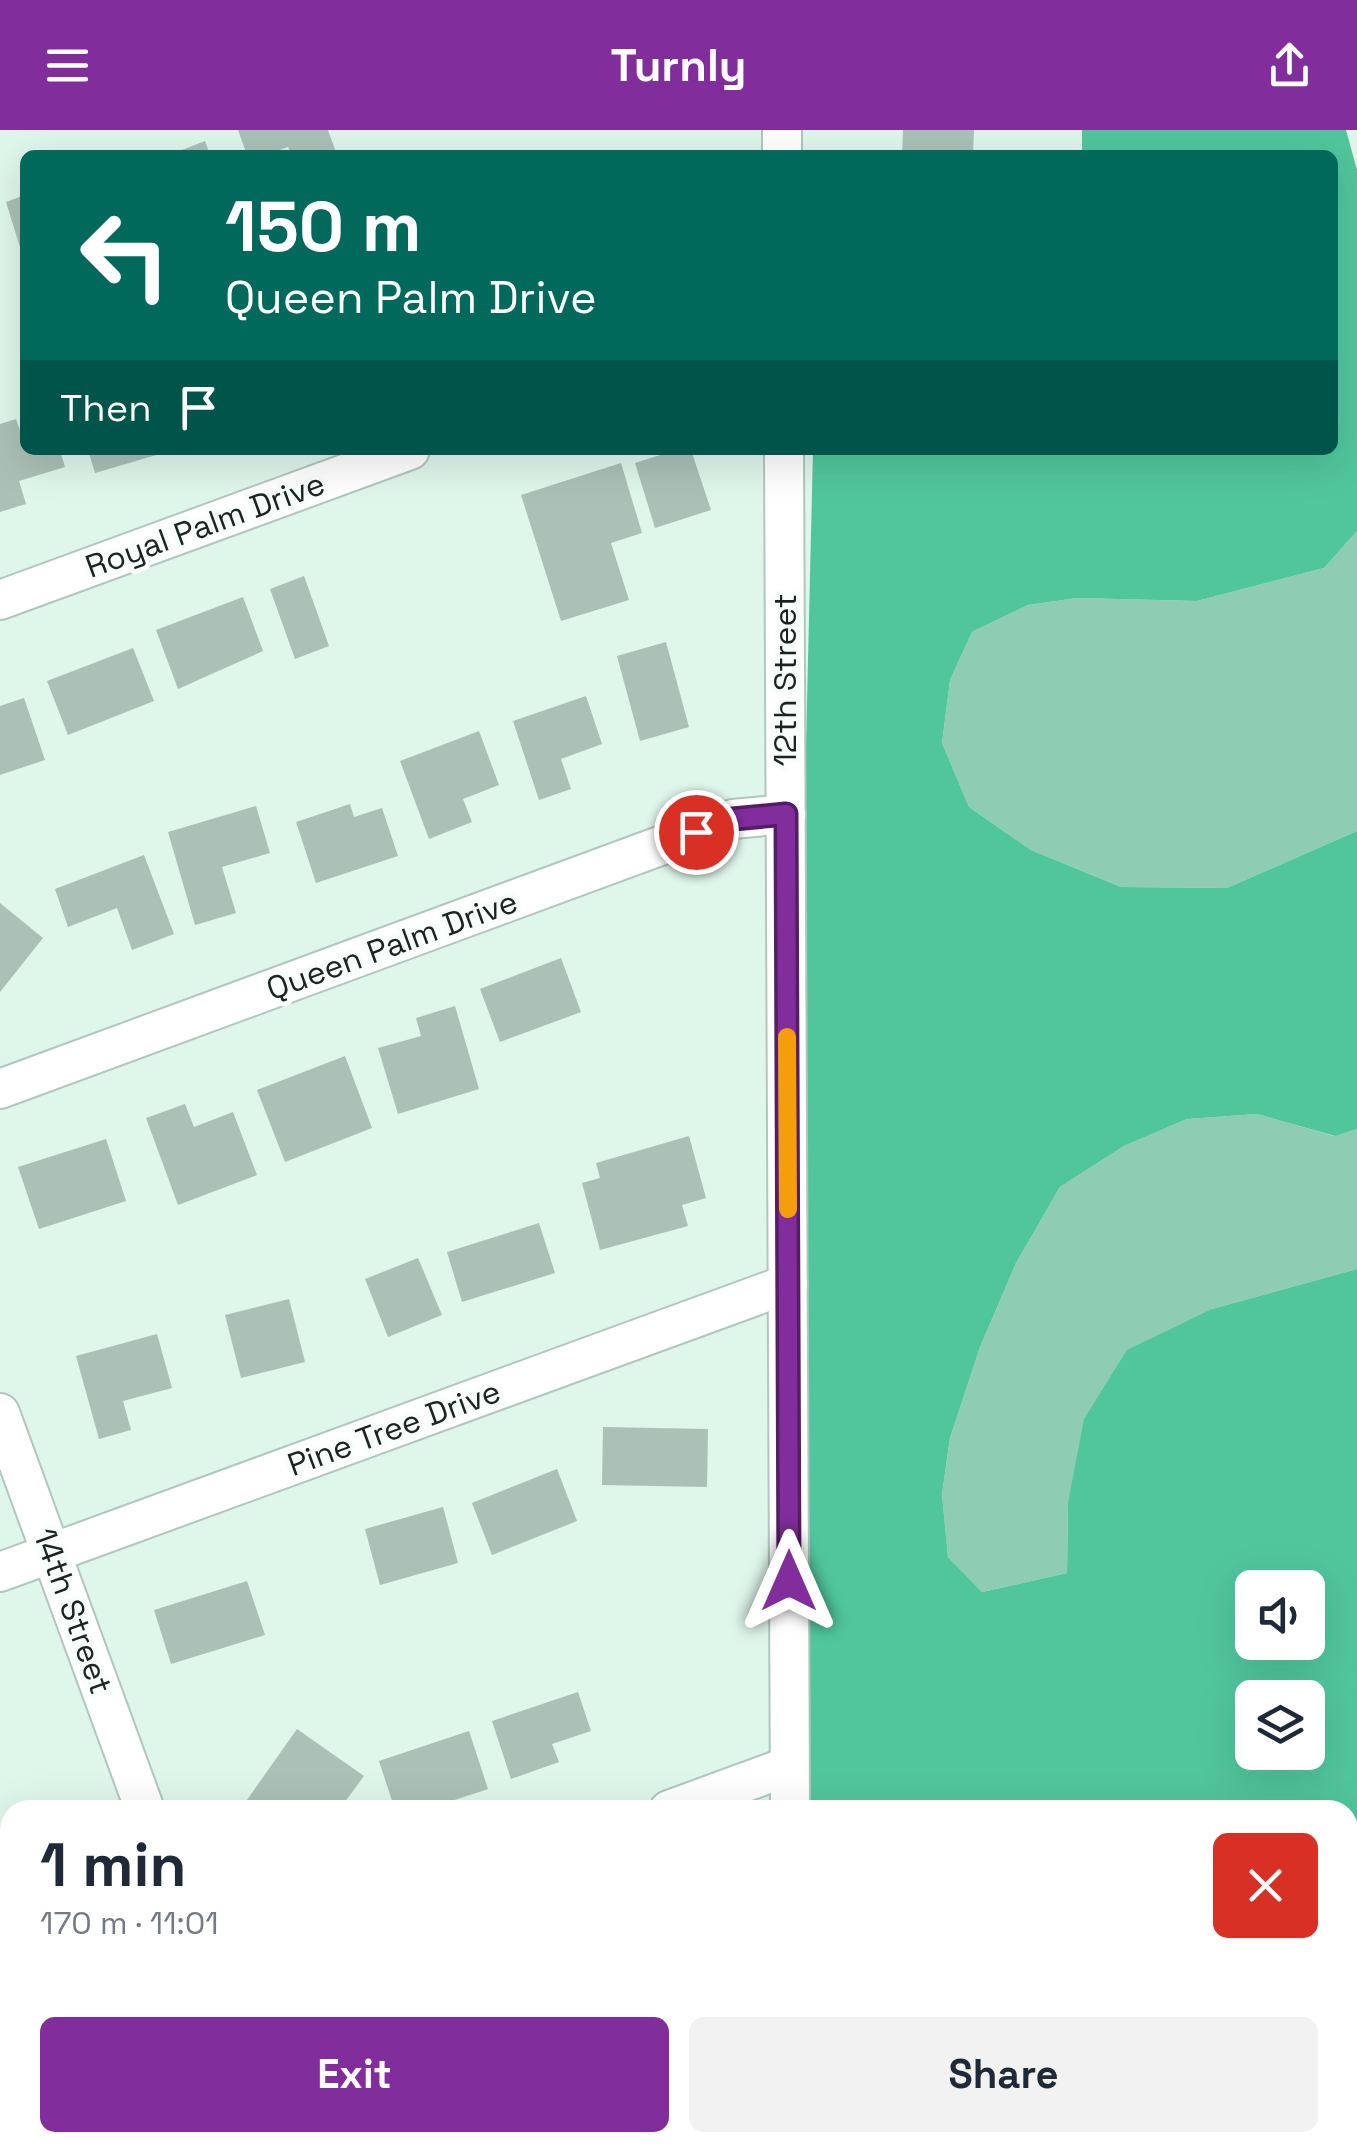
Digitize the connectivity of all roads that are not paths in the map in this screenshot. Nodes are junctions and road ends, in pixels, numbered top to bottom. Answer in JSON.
{"nodes":[{"id":1,"x":396,"y":455,"type":"edge"},
{"id":2,"x":784,"y":455,"type":"edge"},
{"id":3,"x":0,"y":600,"type":"edge"},
{"id":4,"x":786,"y":814,"type":"junction"},
{"id":5,"x":0,"y":1089,"type":"edge"},
{"id":6,"x":788,"y":1284,"type":"junction"},
{"id":7,"x":0,"y":1413,"type":"edge"},
{"id":8,"x":51,"y":1553,"type":"junction"},
{"id":9,"x":0,"y":1572,"type":"edge"},
{"id":10,"x":790,"y":1766,"type":"junction"},
{"id":11,"x":141,"y":1800,"type":"edge"},
{"id":12,"x":696,"y":1800,"type":"edge"},
{"id":13,"x":790,"y":1800,"type":"edge"}],
"edges":[{"from":1,"to":3,"type":"street","name":"Royal Palm Drive"},
{"from":2,"to":4,"type":"street","name":"12th Street"},
{"from":4,"to":5,"type":"street","name":"Queen Palm Drive"},
{"from":4,"to":6,"type":"street","name":"12th Street"},
{"from":6,"to":8,"type":"street","name":"Pine Tree Drive"},
{"from":6,"to":10,"type":"street","name":"12th Street"},
{"from":7,"to":8,"type":"street","name":"14th Street"},
{"from":8,"to":9,"type":"street","name":"Pine Tree Drive"},
{"from":8,"to":11,"type":"street","name":"14th Street"},
{"from":10,"to":12,"type":"street"},
{"from":10,"to":13,"type":"street","name":"12th Street"}]}
